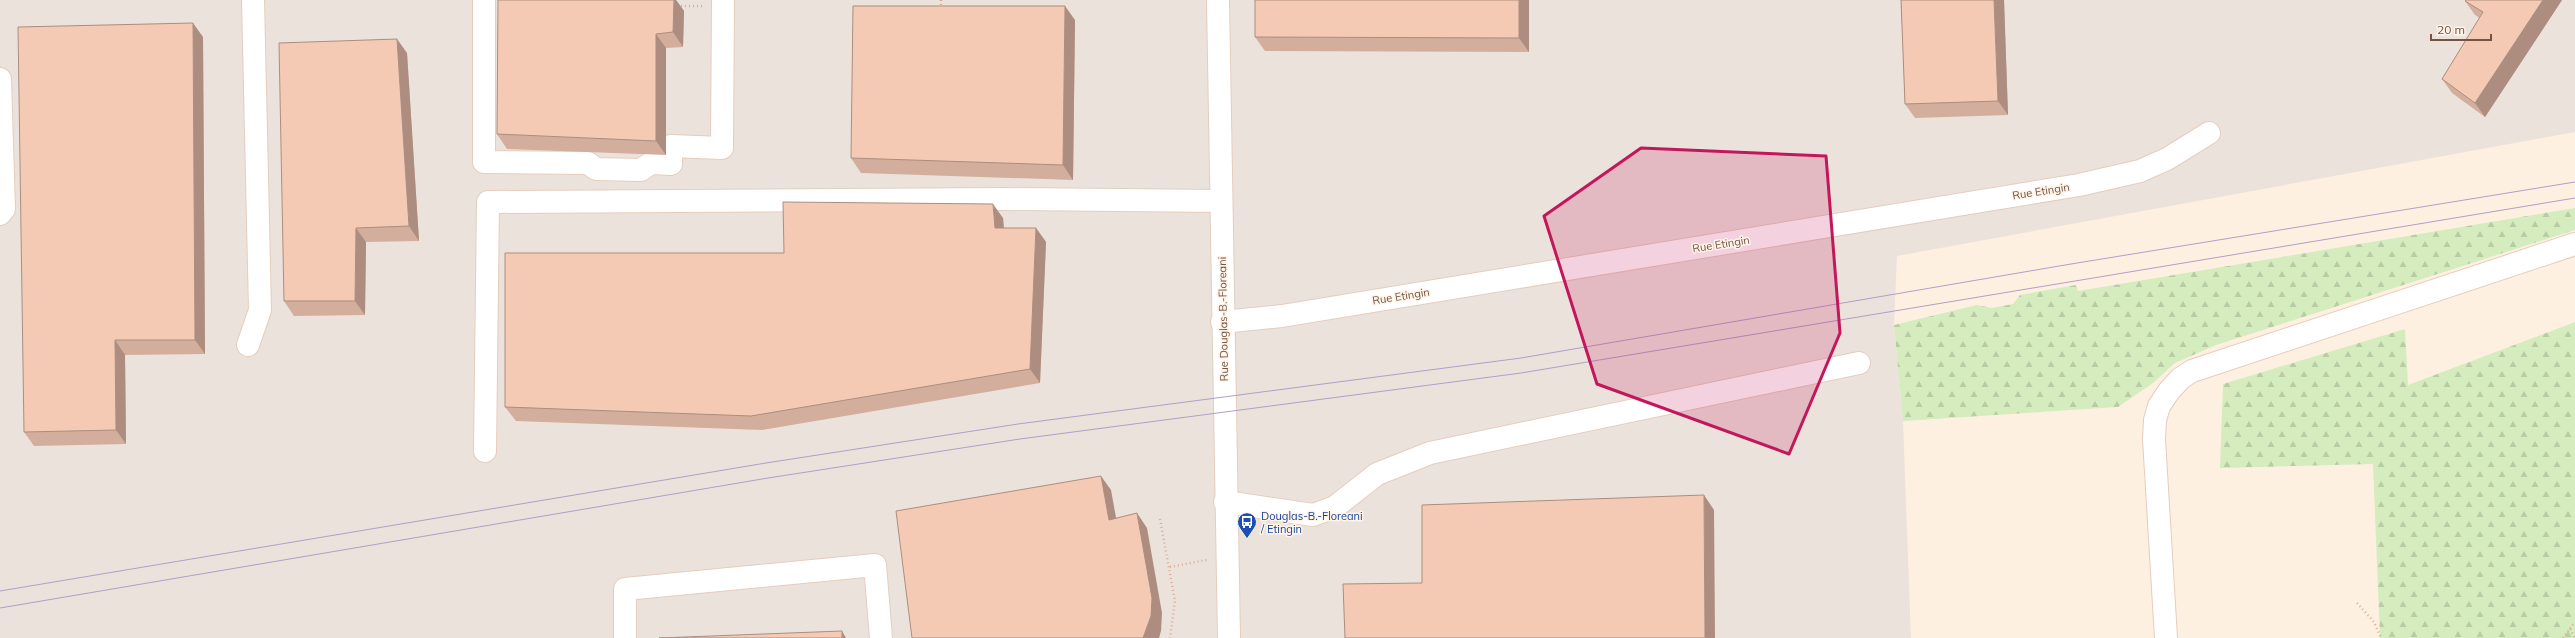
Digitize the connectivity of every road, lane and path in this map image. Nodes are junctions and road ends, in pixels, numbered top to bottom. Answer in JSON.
{"nodes":[{"id":1,"x":253,"y":0,"type":"edge"},
{"id":2,"x":484,"y":0,"type":"edge"},
{"id":3,"x":941,"y":0,"type":"edge"},
{"id":4,"x":1218,"y":0,"type":"edge"},
{"id":5,"x":716,"y":3,"type":"edge"},
{"id":6,"x":674,"y":6,"type":"edge"},
{"id":7,"x":941,"y":14,"type":"edge"},
{"id":8,"x":0,"y":80,"type":"edge"},
{"id":9,"x":2209,"y":133,"type":"dead end"},
{"id":10,"x":1221,"y":201,"type":"junction"},
{"id":11,"x":0,"y":214,"type":"edge"},
{"id":12,"x":2575,"y":244,"type":"edge"},
{"id":13,"x":1222,"y":322,"type":"junction"},
{"id":14,"x":248,"y":345,"type":"dead end"},
{"id":15,"x":1859,"y":363,"type":"dead end"},
{"id":16,"x":485,"y":450,"type":"dead end"},
{"id":17,"x":1225,"y":502,"type":"junction"},
{"id":18,"x":1160,"y":519,"type":"dead end"},
{"id":19,"x":1226,"y":556,"type":"junction"},
{"id":20,"x":1170,"y":567,"type":"junction"},
{"id":21,"x":2357,"y":602,"type":"dead end"},
{"id":22,"x":2575,"y":622,"type":"edge"},
{"id":23,"x":2570,"y":629,"type":"junction"},
{"id":24,"x":625,"y":638,"type":"edge"},
{"id":25,"x":881,"y":638,"type":"edge"},
{"id":26,"x":1170,"y":638,"type":"edge"},
{"id":27,"x":1229,"y":638,"type":"edge"},
{"id":28,"x":2166,"y":638,"type":"edge"},
{"id":29,"x":2381,"y":638,"type":"edge"},
{"id":30,"x":2563,"y":638,"type":"edge"},
{"id":31,"x":2574,"y":638,"type":"edge"}],
"edges":[{"from":1,"to":14,"type":"street"},
{"from":2,"to":5,"type":"street"},
{"from":3,"to":7,"type":"path"},
{"from":4,"to":10,"type":"street","name":"Rue Douglas-B.-Floreani"},
{"from":5,"to":6,"type":"path"},
{"from":8,"to":11,"type":"street"},
{"from":9,"to":13,"type":"street","name":"Rue Etingin"},
{"from":10,"to":13,"type":"street","name":"Rue Douglas-B.-Floreani"},
{"from":10,"to":16,"type":"street"},
{"from":12,"to":28,"type":"street"},
{"from":13,"to":17,"type":"street","name":"Rue Douglas-B.-Floreani"},
{"from":15,"to":17,"type":"street"},
{"from":17,"to":19,"type":"street","name":"Rue Douglas-B.-Floreani"},
{"from":18,"to":20,"type":"path"},
{"from":19,"to":20,"type":"path"},
{"from":19,"to":27,"type":"street","name":"Rue Douglas-B.-Floreani"},
{"from":20,"to":26,"type":"path"},
{"from":21,"to":29,"type":"path"},
{"from":22,"to":23,"type":"path"},
{"from":23,"to":30,"type":"path"},
{"from":23,"to":31,"type":"path"},
{"from":24,"to":25,"type":"street"}]}
